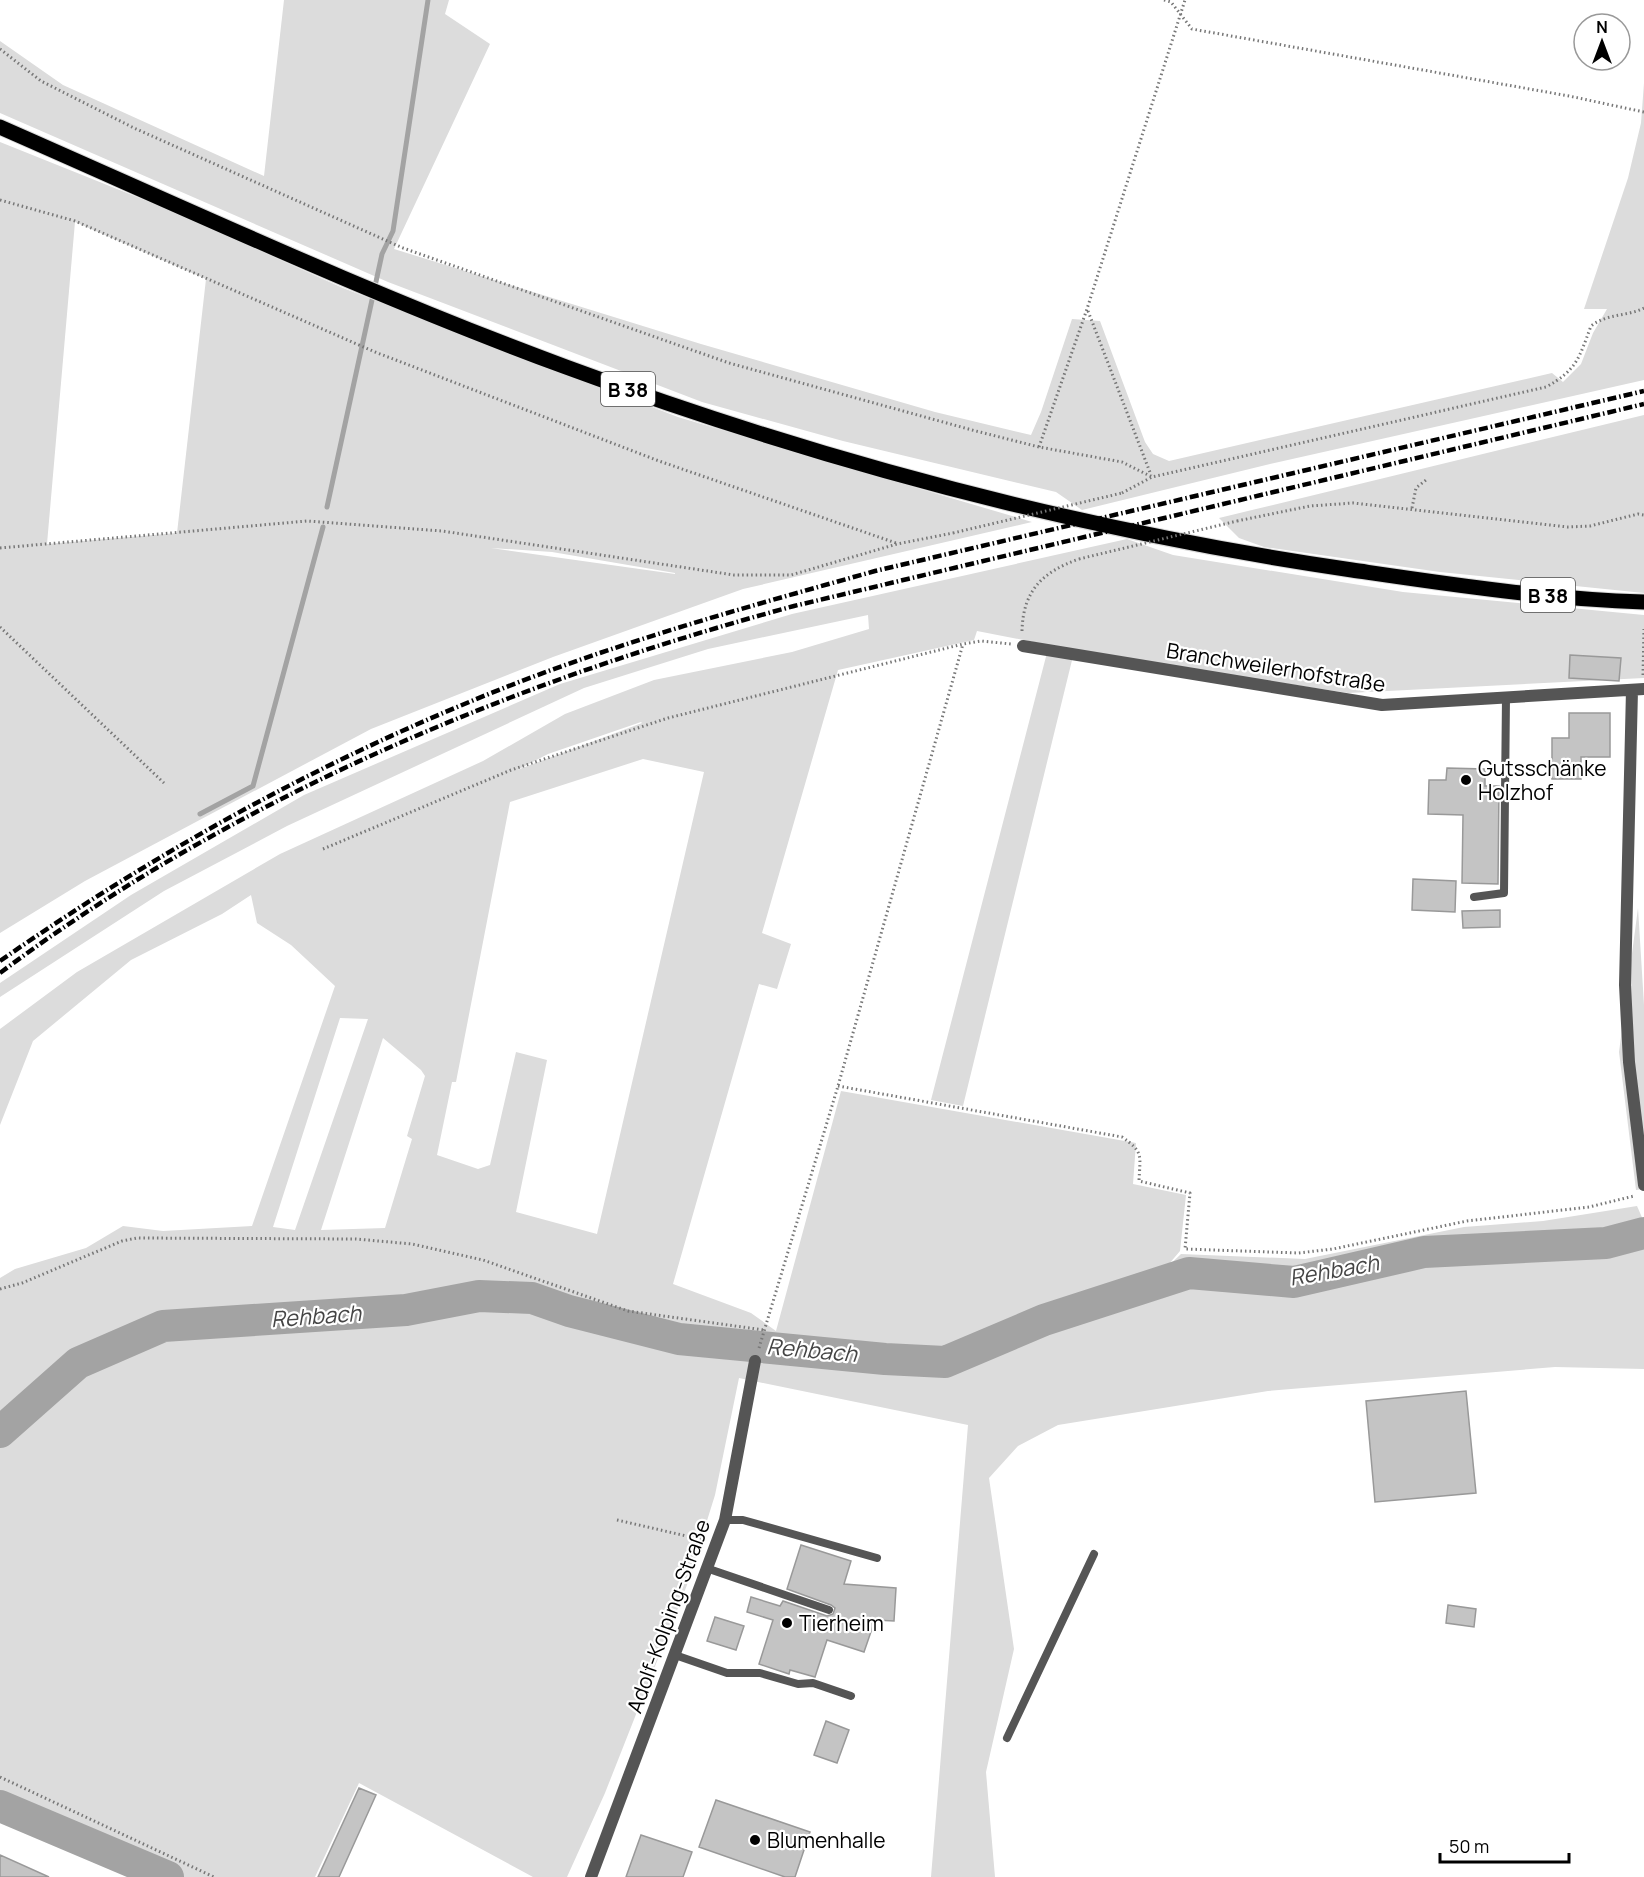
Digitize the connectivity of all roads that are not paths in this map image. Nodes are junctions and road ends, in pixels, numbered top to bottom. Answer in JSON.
{"nodes":[{"id":1,"x":0,"y":127,"type":"edge"},
{"id":2,"x":1644,"y":602,"type":"edge"},
{"id":3,"x":1023,"y":646,"type":"road end"},
{"id":4,"x":1640,"y":689,"type":"edge"},
{"id":5,"x":1506,"y":697,"type":"junction"},
{"id":6,"x":1474,"y":897,"type":"dead end"},
{"id":7,"x":1644,"y":1185,"type":"edge"},
{"id":8,"x":755,"y":1361,"type":"dead end"},
{"id":9,"x":725,"y":1520,"type":"junction"},
{"id":10,"x":1094,"y":1554,"type":"dead end"},
{"id":11,"x":877,"y":1558,"type":"dead end"},
{"id":12,"x":709,"y":1569,"type":"junction"},
{"id":13,"x":830,"y":1610,"type":"dead end"},
{"id":14,"x":675,"y":1655,"type":"junction"},
{"id":15,"x":851,"y":1696,"type":"dead end"},
{"id":16,"x":1007,"y":1738,"type":"dead end"},
{"id":17,"x":591,"y":1877,"type":"edge"}],
"edges":[{"from":1,"to":2,"type":"main road","number":"B 38"},
{"from":3,"to":5,"type":"street","name":"Branchweilerhofstraße"},
{"from":4,"to":5,"type":"street","name":"Branchweilerhofstraße"},
{"from":4,"to":7,"type":"street"},
{"from":5,"to":6,"type":"lane"},
{"from":8,"to":9,"type":"street","name":"Adolf-Kolping-Straße"},
{"from":9,"to":11,"type":"lane"},
{"from":9,"to":12,"type":"street","name":"Adolf-Kolping-Straße"},
{"from":10,"to":16,"type":"lane"},
{"from":12,"to":13,"type":"lane"},
{"from":12,"to":14,"type":"street","name":"Adolf-Kolping-Straße"},
{"from":14,"to":15,"type":"lane"},
{"from":14,"to":17,"type":"street","name":"Adolf-Kolping-Straße"}]}
